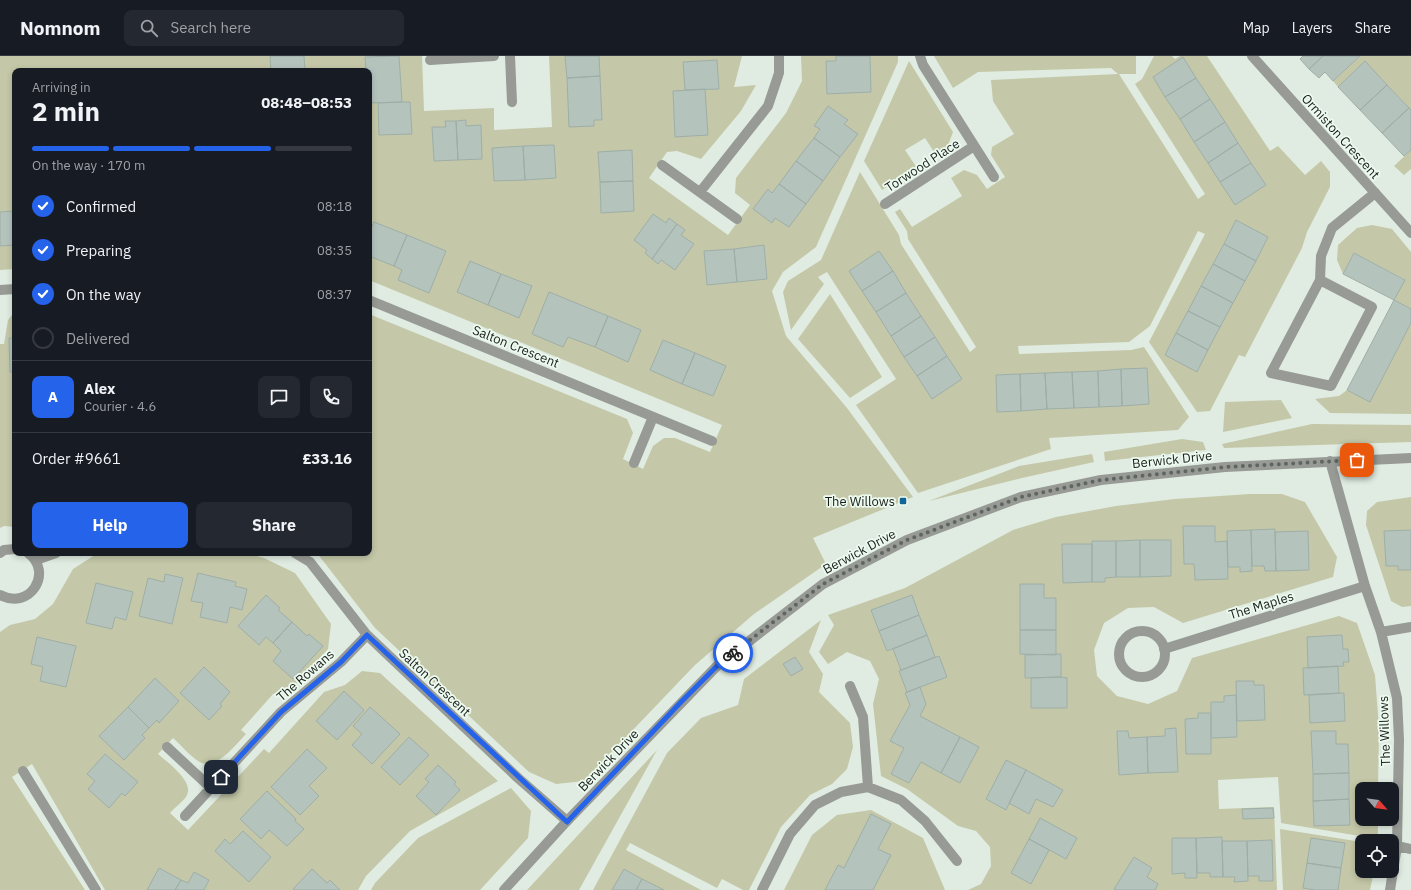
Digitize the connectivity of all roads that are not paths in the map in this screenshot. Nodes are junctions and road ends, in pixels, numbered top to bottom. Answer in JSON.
{"nodes":[{"id":1,"x":494,"y":56,"type":"edge"},
{"id":2,"x":510,"y":56,"type":"edge"},
{"id":3,"x":779,"y":56,"type":"edge"},
{"id":4,"x":920,"y":56,"type":"edge"},
{"id":5,"x":1252,"y":56,"type":"edge"},
{"id":6,"x":430,"y":60,"type":"dead end"},
{"id":7,"x":512,"y":102,"type":"dead end"},
{"id":8,"x":974,"y":146,"type":"junction"},
{"id":9,"x":662,"y":165,"type":"dead end"},
{"id":10,"x":994,"y":177,"type":"dead end"},
{"id":11,"x":700,"y":192,"type":"junction"},
{"id":12,"x":1375,"y":193,"type":"junction"},
{"id":13,"x":885,"y":204,"type":"dead end"},
{"id":14,"x":737,"y":219,"type":"dead end"},
{"id":15,"x":1411,"y":233,"type":"edge"},
{"id":16,"x":1320,"y":280,"type":"junction"},
{"id":17,"x":12,"y":289,"type":"edge"},
{"id":18,"x":0,"y":290,"type":"edge"},
{"id":19,"x":372,"y":301,"type":"edge"},
{"id":20,"x":653,"y":417,"type":"junction"},
{"id":21,"x":712,"y":441,"type":"dead end"},
{"id":22,"x":1411,"y":458,"type":"edge"},
{"id":23,"x":1330,"y":461,"type":"junction"},
{"id":24,"x":634,"y":462,"type":"dead end"},
{"id":25,"x":12,"y":549,"type":"edge"},
{"id":26,"x":0,"y":553,"type":"edge"},
{"id":27,"x":31,"y":556,"type":"edge"},
{"id":28,"x":47,"y":556,"type":"edge"},
{"id":29,"x":300,"y":556,"type":"edge"},
{"id":30,"x":36,"y":560,"type":"junction"},
{"id":31,"x":1365,"y":586,"type":"junction"},
{"id":32,"x":0,"y":595,"type":"edge"},
{"id":33,"x":1411,"y":627,"type":"edge"},
{"id":34,"x":1381,"y":632,"type":"junction"},
{"id":35,"x":367,"y":635,"type":"junction"},
{"id":36,"x":1164,"y":649,"type":"junction"},
{"id":37,"x":850,"y":686,"type":"dead end"},
{"id":38,"x":167,"y":747,"type":"dead end"},
{"id":39,"x":23,"y":771,"type":"dead end"},
{"id":40,"x":868,"y":787,"type":"junction"},
{"id":41,"x":211,"y":788,"type":"junction"},
{"id":42,"x":185,"y":816,"type":"dead end"},
{"id":43,"x":567,"y":822,"type":"junction"},
{"id":44,"x":1396,"y":834,"type":"edge"},
{"id":45,"x":1399,"y":847,"type":"edge"},
{"id":46,"x":1411,"y":849,"type":"edge"},
{"id":47,"x":958,"y":861,"type":"dead end"},
{"id":48,"x":1392,"y":878,"type":"edge"},
{"id":49,"x":96,"y":890,"type":"edge"},
{"id":50,"x":504,"y":890,"type":"edge"},
{"id":51,"x":762,"y":890,"type":"edge"},
{"id":52,"x":1390,"y":890,"type":"edge"}],
"edges":[{"from":1,"to":6,"type":"street"},
{"from":2,"to":7,"type":"street"},
{"from":3,"to":11,"type":"street"},
{"from":4,"to":8,"type":"street","name":"Torwood Place"},
{"from":5,"to":12,"type":"street","name":"Ormiston Crescent"},
{"from":8,"to":10,"type":"street","name":"Torwood Place"},
{"from":8,"to":13,"type":"street","name":"Torwood Place"},
{"from":9,"to":11,"type":"street"},
{"from":11,"to":14,"type":"street"},
{"from":12,"to":15,"type":"street","name":"Ormiston Crescent"},
{"from":12,"to":16,"type":"street"},
{"from":16,"to":16,"type":"street"},
{"from":17,"to":18,"type":"street"},
{"from":19,"to":20,"type":"street","name":"Salton Crescent"},
{"from":20,"to":21,"type":"street","name":"Salton Crescent"},
{"from":20,"to":24,"type":"street"},
{"from":22,"to":23,"type":"street","name":"Berwick Drive"},
{"from":23,"to":31,"type":"street","name":"The Willows"},
{"from":23,"to":43,"type":"street","name":"Berwick Drive"},
{"from":25,"to":26,"type":"street"},
{"from":27,"to":30,"type":"street"},
{"from":28,"to":30,"type":"street"},
{"from":29,"to":35,"type":"street","name":"Salton Crescent"},
{"from":30,"to":32,"type":"street"},
{"from":31,"to":34,"type":"street","name":"The Willows"},
{"from":31,"to":36,"type":"street","name":"The Maples"},
{"from":33,"to":34,"type":"street"},
{"from":34,"to":44,"type":"street","name":"The Willows"},
{"from":35,"to":41,"type":"street","name":"The Rowans"},
{"from":35,"to":43,"type":"street","name":"Salton Crescent"},
{"from":36,"to":36,"type":"street"},
{"from":37,"to":40,"type":"street"},
{"from":38,"to":41,"type":"street"},
{"from":39,"to":49,"type":"street"},
{"from":40,"to":47,"type":"street"},
{"from":40,"to":51,"type":"street"},
{"from":41,"to":42,"type":"street","name":"The Rowans"},
{"from":43,"to":50,"type":"street","name":"Berwick Drive"},
{"from":45,"to":46,"type":"street"},
{"from":48,"to":52,"type":"street","name":"The Willows"}]}
